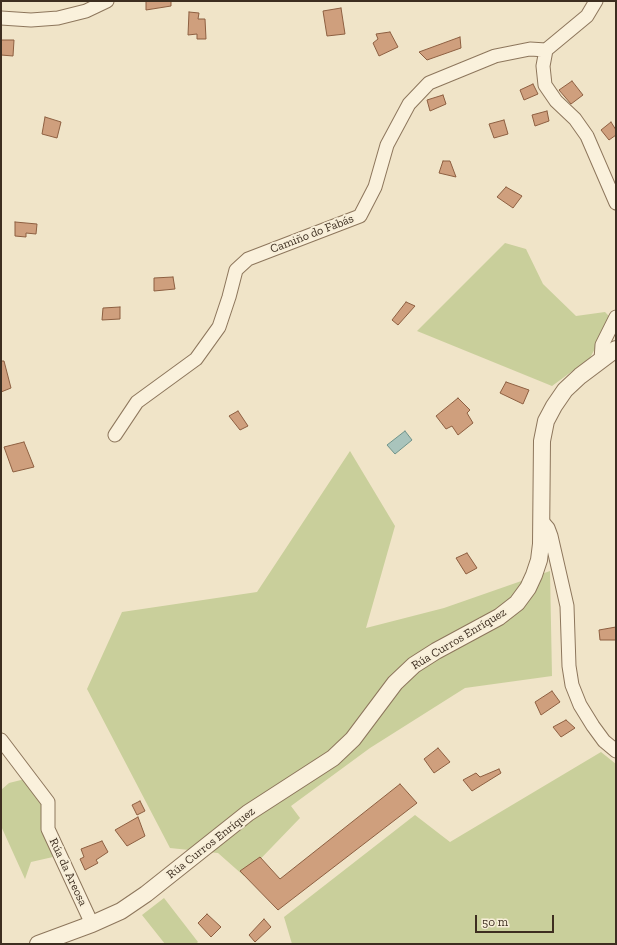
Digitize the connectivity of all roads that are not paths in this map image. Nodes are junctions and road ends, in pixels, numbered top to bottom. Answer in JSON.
{"nodes":[{"id":1,"x":107,"y":1,"type":"edge"},
{"id":2,"x":596,"y":1,"type":"edge"},
{"id":3,"x":1,"y":18,"type":"edge"},
{"id":4,"x":546,"y":50,"type":"junction"},
{"id":5,"x":616,"y":203,"type":"edge"},
{"id":6,"x":616,"y":317,"type":"edge"},
{"id":7,"x":616,"y":349,"type":"edge"},
{"id":8,"x":601,"y":360,"type":"junction"},
{"id":9,"x":115,"y":435,"type":"dead end"},
{"id":10,"x":541,"y":520,"type":"junction"},
{"id":11,"x":1,"y":740,"type":"edge"},
{"id":12,"x":616,"y":751,"type":"edge"},
{"id":13,"x":92,"y":924,"type":"junction"},
{"id":14,"x":38,"y":944,"type":"edge"}],
"edges":[{"from":1,"to":3,"type":"street"},
{"from":2,"to":4,"type":"street"},
{"from":4,"to":5,"type":"street"},
{"from":4,"to":9,"type":"street","name":"Camiño do Fabás"},
{"from":6,"to":8,"type":"street"},
{"from":7,"to":8,"type":"street","name":"Rúa Curros Enríquez"},
{"from":8,"to":10,"type":"street","name":"Rúa Curros Enríquez"},
{"from":10,"to":12,"type":"street"},
{"from":10,"to":13,"type":"street","name":"Rúa Curros Enríquez"},
{"from":11,"to":13,"type":"street","name":"Rúa da Areosa"},
{"from":13,"to":14,"type":"street","name":"Rúa Curros Enríquez"}]}
